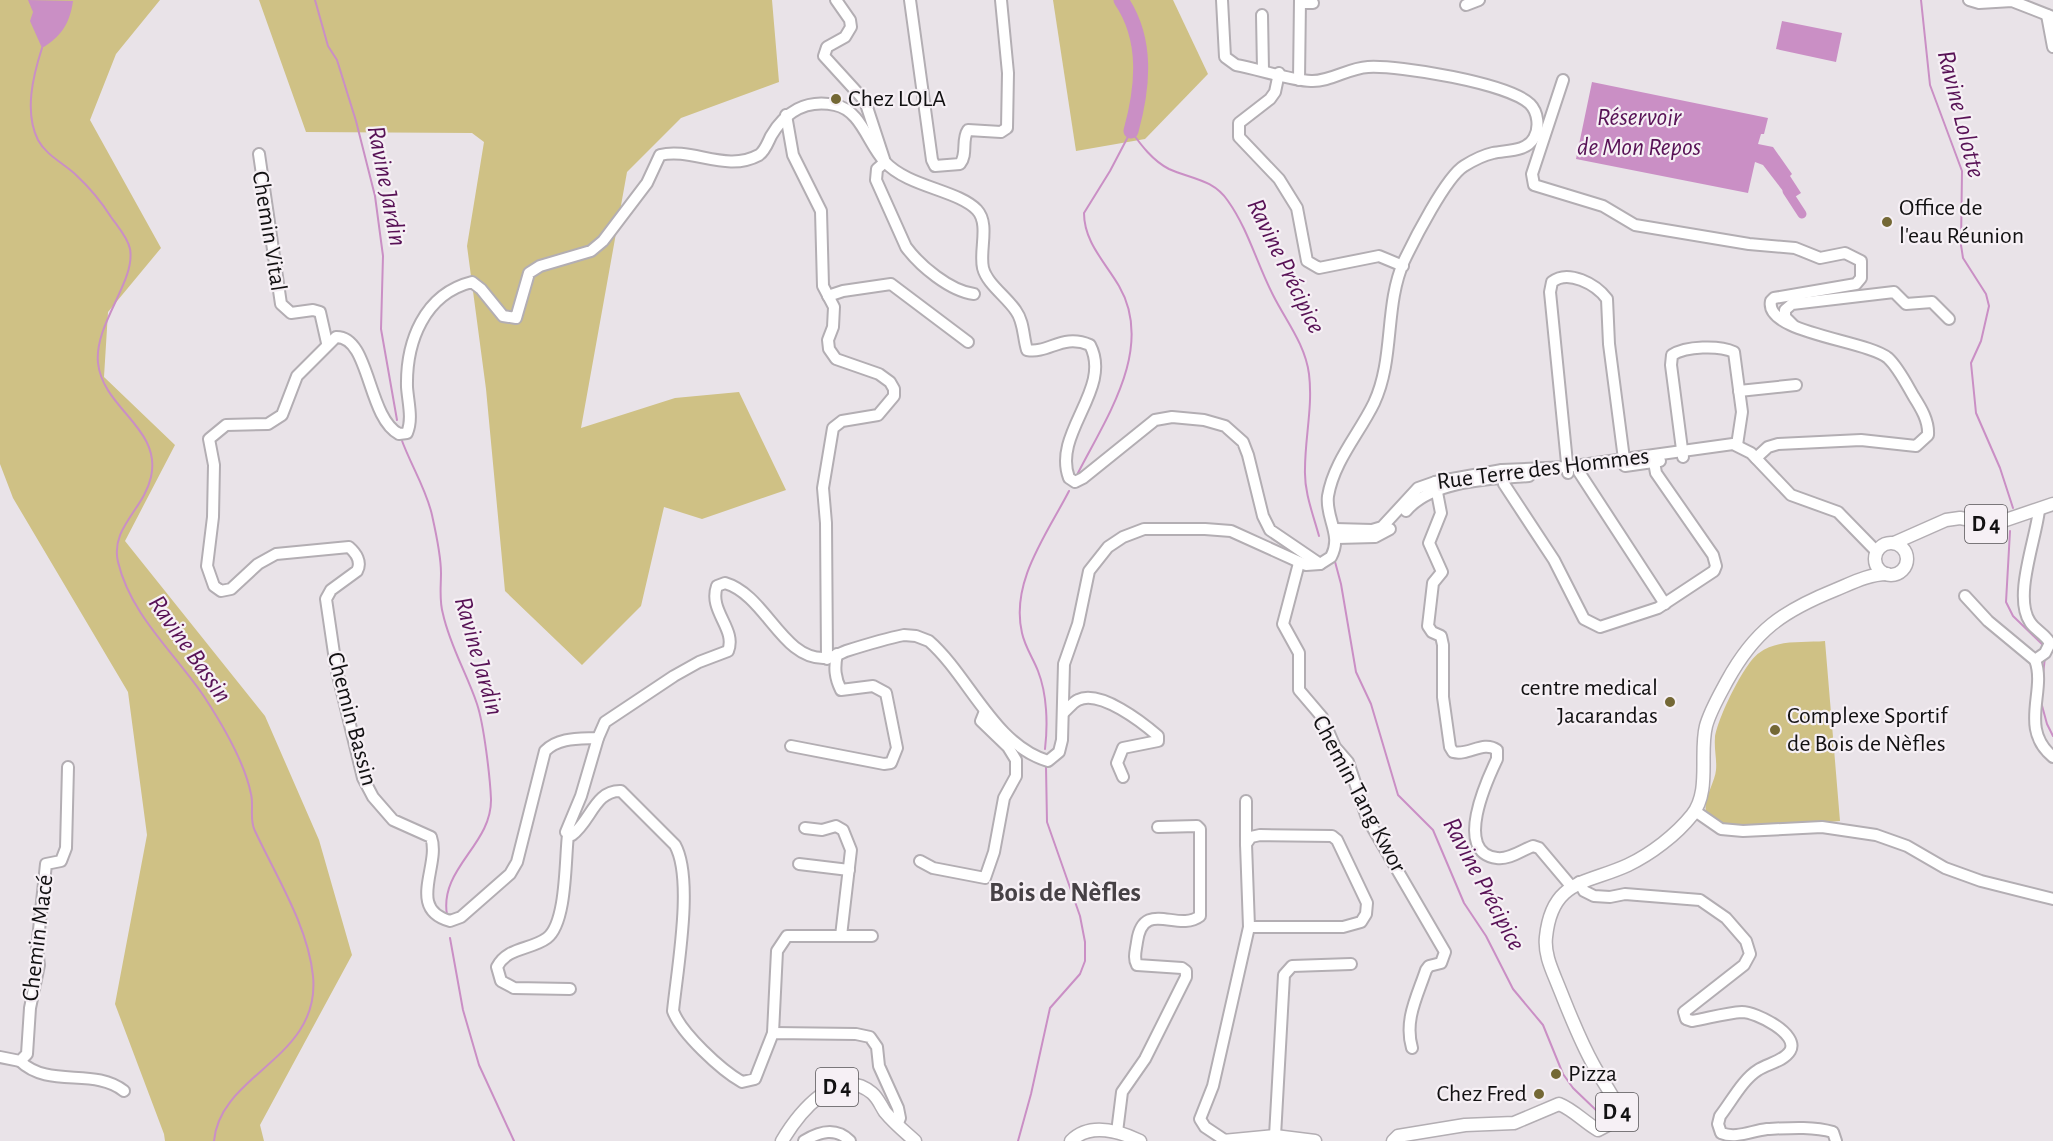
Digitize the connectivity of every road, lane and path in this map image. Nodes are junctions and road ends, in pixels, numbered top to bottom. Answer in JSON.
{"nodes":[{"id":1,"x":910,"y":0,"type":"edge"},
{"id":2,"x":1001,"y":0,"type":"edge"},
{"id":3,"x":1222,"y":0,"type":"edge"},
{"id":4,"x":1479,"y":0,"type":"edge"},
{"id":5,"x":840,"y":1,"type":"edge"},
{"id":6,"x":1300,"y":1,"type":"edge"},
{"id":7,"x":1976,"y":1,"type":"edge"},
{"id":8,"x":1313,"y":3,"type":"dead end"},
{"id":9,"x":1466,"y":5,"type":"dead end"},
{"id":10,"x":1263,"y":15,"type":"dead end"},
{"id":11,"x":2050,"y":16,"type":"edge"},
{"id":12,"x":2053,"y":47,"type":"edge"},
{"id":13,"x":1263,"y":70,"type":"junction"},
{"id":14,"x":1279,"y":73,"type":"junction"},
{"id":15,"x":1299,"y":80,"type":"junction"},
{"id":16,"x":1563,"y":80,"type":"dead end"},
{"id":17,"x":786,"y":115,"type":"junction"},
{"id":18,"x":259,"y":153,"type":"dead end"},
{"id":19,"x":885,"y":162,"type":"junction"},
{"id":20,"x":1403,"y":266,"type":"junction"},
{"id":21,"x":974,"y":294,"type":"dead end"},
{"id":22,"x":828,"y":296,"type":"junction"},
{"id":23,"x":1949,"y":319,"type":"dead end"},
{"id":24,"x":1793,"y":325,"type":"junction"},
{"id":25,"x":968,"y":342,"type":"dead end"},
{"id":26,"x":327,"y":343,"type":"junction"},
{"id":27,"x":1796,"y":385,"type":"dead end"},
{"id":28,"x":1739,"y":391,"type":"junction"},
{"id":29,"x":1735,"y":444,"type":"junction"},
{"id":30,"x":1683,"y":454,"type":"junction"},
{"id":31,"x":1756,"y":458,"type":"junction"},
{"id":32,"x":1624,"y":459,"type":"junction"},
{"id":33,"x":1654,"y":462,"type":"junction"},
{"id":34,"x":1572,"y":470,"type":"junction"},
{"id":35,"x":1502,"y":474,"type":"junction"},
{"id":36,"x":1436,"y":485,"type":"junction"},
{"id":37,"x":2053,"y":504,"type":"edge"},
{"id":38,"x":2039,"y":510,"type":"junction"},
{"id":39,"x":1919,"y":531,"type":"junction"},
{"id":40,"x":1336,"y":534,"type":"junction"},
{"id":41,"x":1894,"y":543,"type":"junction"},
{"id":42,"x":1906,"y":553,"type":"junction"},
{"id":43,"x":1877,"y":558,"type":"junction"},
{"id":44,"x":1299,"y":562,"type":"junction"},
{"id":45,"x":1320,"y":564,"type":"junction"},
{"id":46,"x":1887,"y":574,"type":"junction"},
{"id":47,"x":1862,"y":579,"type":"junction"},
{"id":48,"x":1965,"y":596,"type":"dead end"},
{"id":49,"x":1665,"y":604,"type":"junction"},
{"id":50,"x":2046,"y":651,"type":"edge"},
{"id":51,"x":832,"y":656,"type":"junction"},
{"id":52,"x":985,"y":711,"type":"junction"},
{"id":53,"x":1063,"y":713,"type":"junction"},
{"id":54,"x":598,"y":738,"type":"junction"},
{"id":55,"x":791,"y":746,"type":"dead end"},
{"id":56,"x":2053,"y":757,"type":"edge"},
{"id":57,"x":68,"y":767,"type":"dead end"},
{"id":58,"x":1123,"y":777,"type":"dead end"},
{"id":59,"x":1246,"y":801,"type":"dead end"},
{"id":60,"x":1695,"y":811,"type":"junction"},
{"id":61,"x":1158,"y":827,"type":"dead end"},
{"id":62,"x":805,"y":828,"type":"dead end"},
{"id":63,"x":568,"y":835,"type":"junction"},
{"id":64,"x":1246,"y":844,"type":"junction"},
{"id":65,"x":920,"y":861,"type":"dead end"},
{"id":66,"x":800,"y":864,"type":"dead end"},
{"id":67,"x":849,"y":870,"type":"junction"},
{"id":68,"x":1575,"y":884,"type":"junction"},
{"id":69,"x":2053,"y":899,"type":"edge"},
{"id":70,"x":1249,"y":927,"type":"junction"},
{"id":71,"x":841,"y":936,"type":"junction"},
{"id":72,"x":872,"y":936,"type":"dead end"},
{"id":73,"x":1351,"y":964,"type":"dead end"},
{"id":74,"x":570,"y":989,"type":"dead end"},
{"id":75,"x":773,"y":1033,"type":"junction"},
{"id":76,"x":1412,"y":1048,"type":"dead end"},
{"id":77,"x":0,"y":1057,"type":"edge"},
{"id":78,"x":20,"y":1061,"type":"junction"},
{"id":79,"x":124,"y":1091,"type":"dead end"},
{"id":80,"x":897,"y":1125,"type":"junction"},
{"id":81,"x":1117,"y":1132,"type":"junction"},
{"id":82,"x":1275,"y":1136,"type":"junction"},
{"id":83,"x":1289,"y":1139,"type":"edge"},
{"id":84,"x":783,"y":1141,"type":"edge"},
{"id":85,"x":804,"y":1141,"type":"edge"},
{"id":86,"x":850,"y":1141,"type":"edge"},
{"id":87,"x":915,"y":1141,"type":"edge"},
{"id":88,"x":1071,"y":1141,"type":"edge"},
{"id":89,"x":1140,"y":1141,"type":"edge"},
{"id":90,"x":1224,"y":1141,"type":"edge"},
{"id":91,"x":1315,"y":1141,"type":"edge"},
{"id":92,"x":1393,"y":1141,"type":"edge"},
{"id":93,"x":1836,"y":1141,"type":"edge"}],
"edges":[{"from":1,"to":2,"type":"street"},
{"from":3,"to":13,"type":"street"},
{"from":4,"to":9,"type":"street"},
{"from":5,"to":19,"type":"street"},
{"from":6,"to":8,"type":"street"},
{"from":6,"to":15,"type":"street"},
{"from":7,"to":11,"type":"street"},
{"from":10,"to":13,"type":"street"},
{"from":11,"to":12,"type":"street"},
{"from":13,"to":14,"type":"street"},
{"from":14,"to":15,"type":"street"},
{"from":14,"to":20,"type":"street"},
{"from":15,"to":20,"type":"street"},
{"from":16,"to":24,"type":"street"},
{"from":17,"to":19,"type":"street"},
{"from":17,"to":22,"type":"street"},
{"from":17,"to":26,"type":"street"},
{"from":18,"to":26,"type":"street","name":"Chemin Vital"},
{"from":19,"to":21,"type":"street"},
{"from":19,"to":45,"type":"street"},
{"from":20,"to":40,"type":"street"},
{"from":22,"to":25,"type":"street"},
{"from":22,"to":51,"type":"street"},
{"from":23,"to":24,"type":"street"},
{"from":24,"to":31,"type":"street"},
{"from":26,"to":54,"type":"street","name":"Chemin Bassin"},
{"from":27,"to":28,"type":"street"},
{"from":28,"to":29,"type":"street"},
{"from":28,"to":30,"type":"street"},
{"from":29,"to":30,"type":"street","name":"Rue Terre des Hommes"},
{"from":29,"to":31,"type":"street"},
{"from":30,"to":32,"type":"street","name":"Rue Terre des Hommes"},
{"from":30,"to":33,"type":"street","name":"Rue Terre des Hommes"},
{"from":31,"to":43,"type":"street"},
{"from":32,"to":34,"type":"street","name":"Rue Terre des Hommes"},
{"from":32,"to":34,"type":"street"},
{"from":33,"to":34,"type":"street","name":"Rue Terre des Hommes"},
{"from":33,"to":49,"type":"street"},
{"from":34,"to":35,"type":"street","name":"Rue Terre des Hommes"},
{"from":34,"to":49,"type":"street"},
{"from":35,"to":36,"type":"street","name":"Rue Terre des Hommes"},
{"from":35,"to":49,"type":"street"},
{"from":36,"to":40,"type":"street","name":"Rue Terre des Hommes"},
{"from":36,"to":68,"type":"street"},
{"from":37,"to":38,"type":"main road","number":"D 4"},
{"from":38,"to":39,"type":"main road","number":"D 4"},
{"from":38,"to":50,"type":"street"},
{"from":39,"to":41,"type":"main road","number":"D 4"},
{"from":39,"to":42,"type":"main road"},
{"from":40,"to":45,"type":"street"},
{"from":41,"to":42,"type":"main road"},
{"from":41,"to":43,"type":"main road"},
{"from":42,"to":46,"type":"main road"},
{"from":43,"to":46,"type":"main road"},
{"from":43,"to":47,"type":"main road"},
{"from":44,"to":45,"type":"street"},
{"from":44,"to":53,"type":"street"},
{"from":44,"to":76,"type":"street","name":"Chemin Tang Kwor"},
{"from":46,"to":47,"type":"main road"},
{"from":47,"to":60,"type":"main road"},
{"from":48,"to":50,"type":"street"},
{"from":50,"to":56,"type":"street"},
{"from":51,"to":52,"type":"street"},
{"from":51,"to":54,"type":"street"},
{"from":51,"to":55,"type":"street"},
{"from":52,"to":53,"type":"street"},
{"from":52,"to":65,"type":"street"},
{"from":53,"to":58,"type":"street"},
{"from":54,"to":63,"type":"street"},
{"from":57,"to":78,"type":"street","name":"Chemin Macé"},
{"from":59,"to":64,"type":"street"},
{"from":60,"to":68,"type":"main road"},
{"from":60,"to":69,"type":"street"},
{"from":61,"to":81,"type":"street"},
{"from":62,"to":67,"type":"street"},
{"from":63,"to":74,"type":"street"},
{"from":63,"to":75,"type":"street"},
{"from":64,"to":70,"type":"street"},
{"from":64,"to":70,"type":"street"},
{"from":66,"to":67,"type":"street"},
{"from":67,"to":71,"type":"street"},
{"from":68,"to":92,"type":"main road","number":"D 4"},
{"from":68,"to":93,"type":"street"},
{"from":70,"to":90,"type":"street"},
{"from":71,"to":72,"type":"street"},
{"from":71,"to":75,"type":"street"},
{"from":73,"to":82,"type":"street"},
{"from":75,"to":80,"type":"street"},
{"from":77,"to":78,"type":"street"},
{"from":78,"to":79,"type":"street"},
{"from":80,"to":84,"type":"main road","number":"D 4"},
{"from":80,"to":87,"type":"main road","number":"D 4"},
{"from":81,"to":88,"type":"main road"},
{"from":81,"to":89,"type":"main road"},
{"from":82,"to":83,"type":"main road"},
{"from":82,"to":90,"type":"main road"},
{"from":83,"to":91,"type":"main road"},
{"from":85,"to":86,"type":"street"}]}
